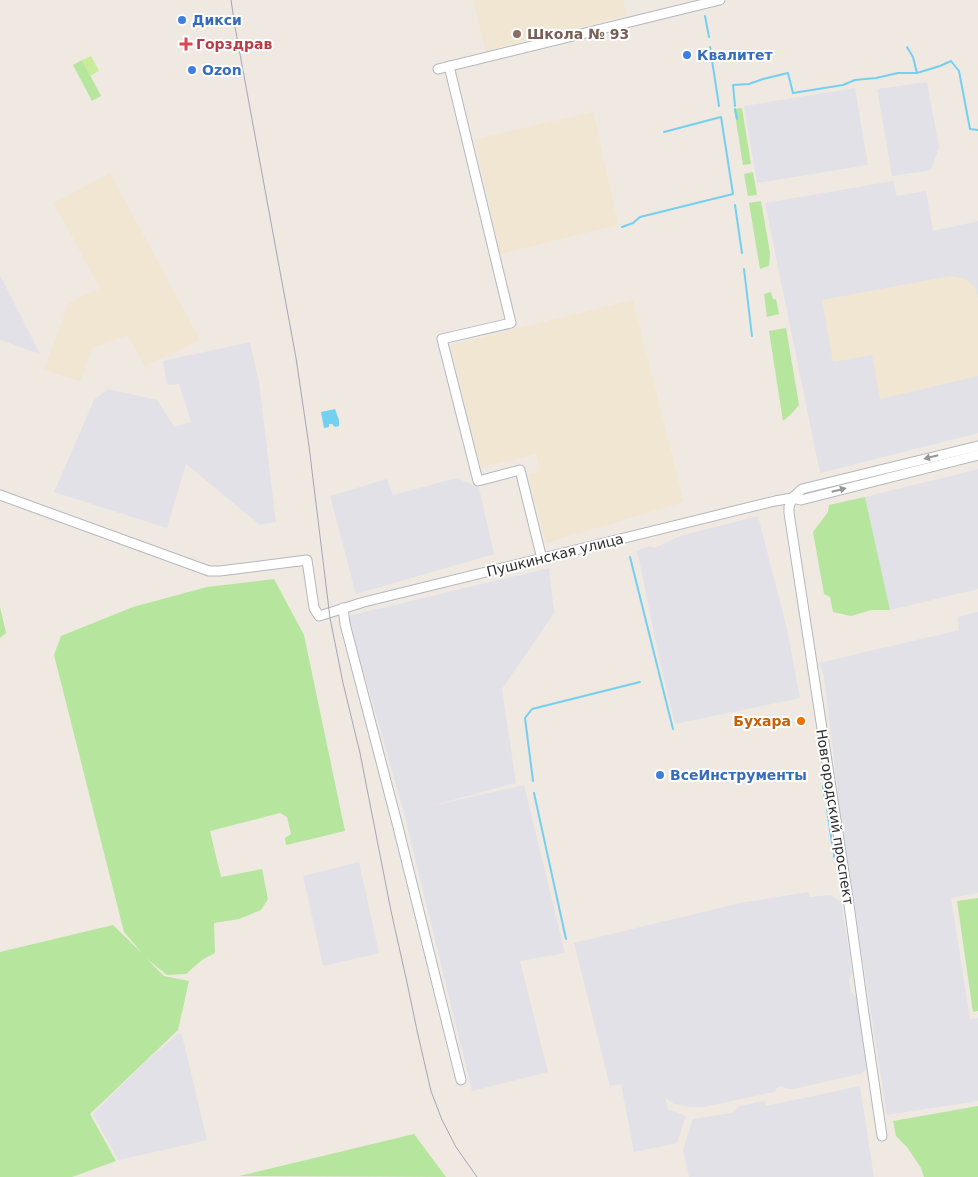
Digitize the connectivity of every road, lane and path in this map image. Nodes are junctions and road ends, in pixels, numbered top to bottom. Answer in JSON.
{"nodes":[{"id":1,"x":720,"y":0,"type":"edge"},
{"id":2,"x":449,"y":66,"type":"junction"},
{"id":3,"x":438,"y":69,"type":"dead end"},
{"id":4,"x":978,"y":446,"type":"edge"},
{"id":5,"x":978,"y":456,"type":"edge"},
{"id":6,"x":0,"y":495,"type":"edge"},
{"id":7,"x":792,"y":498,"type":"junction"},
{"id":8,"x":542,"y":558,"type":"junction"},
{"id":9,"x":343,"y":608,"type":"junction"},
{"id":10,"x":461,"y":1080,"type":"dead end"},
{"id":11,"x":882,"y":1136,"type":"dead end"}],
"edges":[{"from":1,"to":2,"type":"street"},
{"from":2,"to":3,"type":"street"},
{"from":2,"to":8,"type":"street"},
{"from":4,"to":7,"type":"street","name":"Пушкинская улица","one_way":true},
{"from":7,"to":5,"type":"street","name":"Пушкинская улица","one_way":true},
{"from":6,"to":9,"type":"street","name":"Пушкинская улица"},
{"from":7,"to":8,"type":"street","name":"Пушкинская улица"},
{"from":7,"to":11,"type":"street","name":"Новгородский проспект"},
{"from":8,"to":9,"type":"street","name":"Пушкинская улица"},
{"from":9,"to":10,"type":"street"}]}
